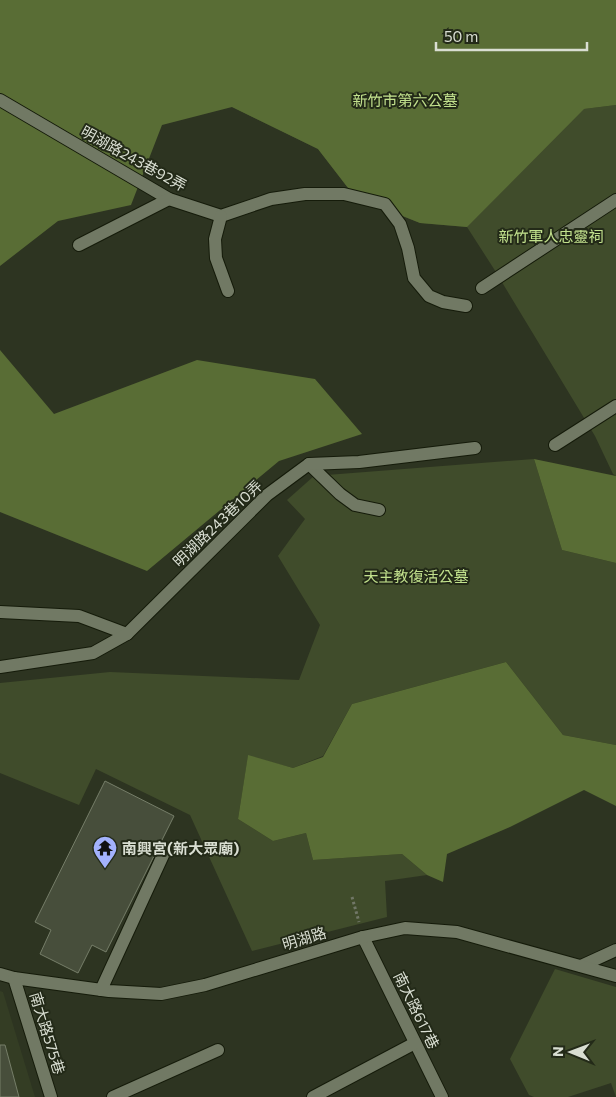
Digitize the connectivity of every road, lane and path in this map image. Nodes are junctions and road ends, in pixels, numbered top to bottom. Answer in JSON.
{"nodes":[{"id":1,"x":0,"y":100,"type":"edge"},
{"id":2,"x":169,"y":199,"type":"junction"},
{"id":3,"x":616,"y":200,"type":"edge"},
{"id":4,"x":221,"y":216,"type":"junction"},
{"id":5,"x":79,"y":245,"type":"dead end"},
{"id":6,"x":482,"y":288,"type":"dead end"},
{"id":7,"x":228,"y":291,"type":"dead end"},
{"id":8,"x":466,"y":306,"type":"dead end"},
{"id":9,"x":616,"y":406,"type":"edge"},
{"id":10,"x":555,"y":445,"type":"dead end"},
{"id":11,"x":475,"y":448,"type":"dead end"},
{"id":12,"x":309,"y":464,"type":"junction"},
{"id":13,"x":378,"y":510,"type":"dead end"},
{"id":14,"x":0,"y":612,"type":"edge"},
{"id":15,"x":127,"y":634,"type":"junction"},
{"id":16,"x":0,"y":667,"type":"edge"},
{"id":17,"x":164,"y":853,"type":"dead end"},
{"id":18,"x":352,"y":897,"type":"dead end"},
{"id":19,"x":363,"y":937,"type":"junction"},
{"id":20,"x":616,"y":950,"type":"edge"},
{"id":21,"x":581,"y":966,"type":"junction"},
{"id":22,"x":0,"y":974,"type":"edge"},
{"id":23,"x":616,"y":976,"type":"edge"},
{"id":24,"x":14,"y":978,"type":"junction"},
{"id":25,"x":101,"y":990,"type":"junction"},
{"id":26,"x":415,"y":1043,"type":"junction"},
{"id":27,"x":218,"y":1050,"type":"dead end"},
{"id":28,"x":50,"y":1097,"type":"edge"},
{"id":29,"x":113,"y":1097,"type":"edge"},
{"id":30,"x":313,"y":1097,"type":"edge"},
{"id":31,"x":442,"y":1097,"type":"edge"}],
"edges":[{"from":1,"to":2,"type":"street","name":"明湖路243巷92弄"},
{"from":2,"to":4,"type":"street","name":"明湖路243巷92弄"},
{"from":2,"to":5,"type":"street"},
{"from":3,"to":6,"type":"street"},
{"from":4,"to":7,"type":"street"},
{"from":4,"to":8,"type":"street"},
{"from":9,"to":10,"type":"street"},
{"from":11,"to":12,"type":"street"},
{"from":12,"to":13,"type":"street"},
{"from":12,"to":15,"type":"street","name":"明湖路243巷10弄"},
{"from":14,"to":15,"type":"street"},
{"from":15,"to":16,"type":"street","name":"明湖路243巷10弄"},
{"from":17,"to":25,"type":"street"},
{"from":18,"to":19,"type":"path"},
{"from":19,"to":21,"type":"street","name":"明湖路"},
{"from":19,"to":25,"type":"street","name":"明湖路"},
{"from":19,"to":26,"type":"street","name":"南大路617巷"},
{"from":20,"to":21,"type":"street"},
{"from":21,"to":23,"type":"street","name":"明湖路"},
{"from":22,"to":24,"type":"street","name":"明湖路"},
{"from":24,"to":25,"type":"street","name":"明湖路"},
{"from":24,"to":28,"type":"street","name":"南大路575巷"},
{"from":26,"to":30,"type":"street"},
{"from":26,"to":31,"type":"street","name":"南大路617巷"},
{"from":27,"to":29,"type":"street"}]}
